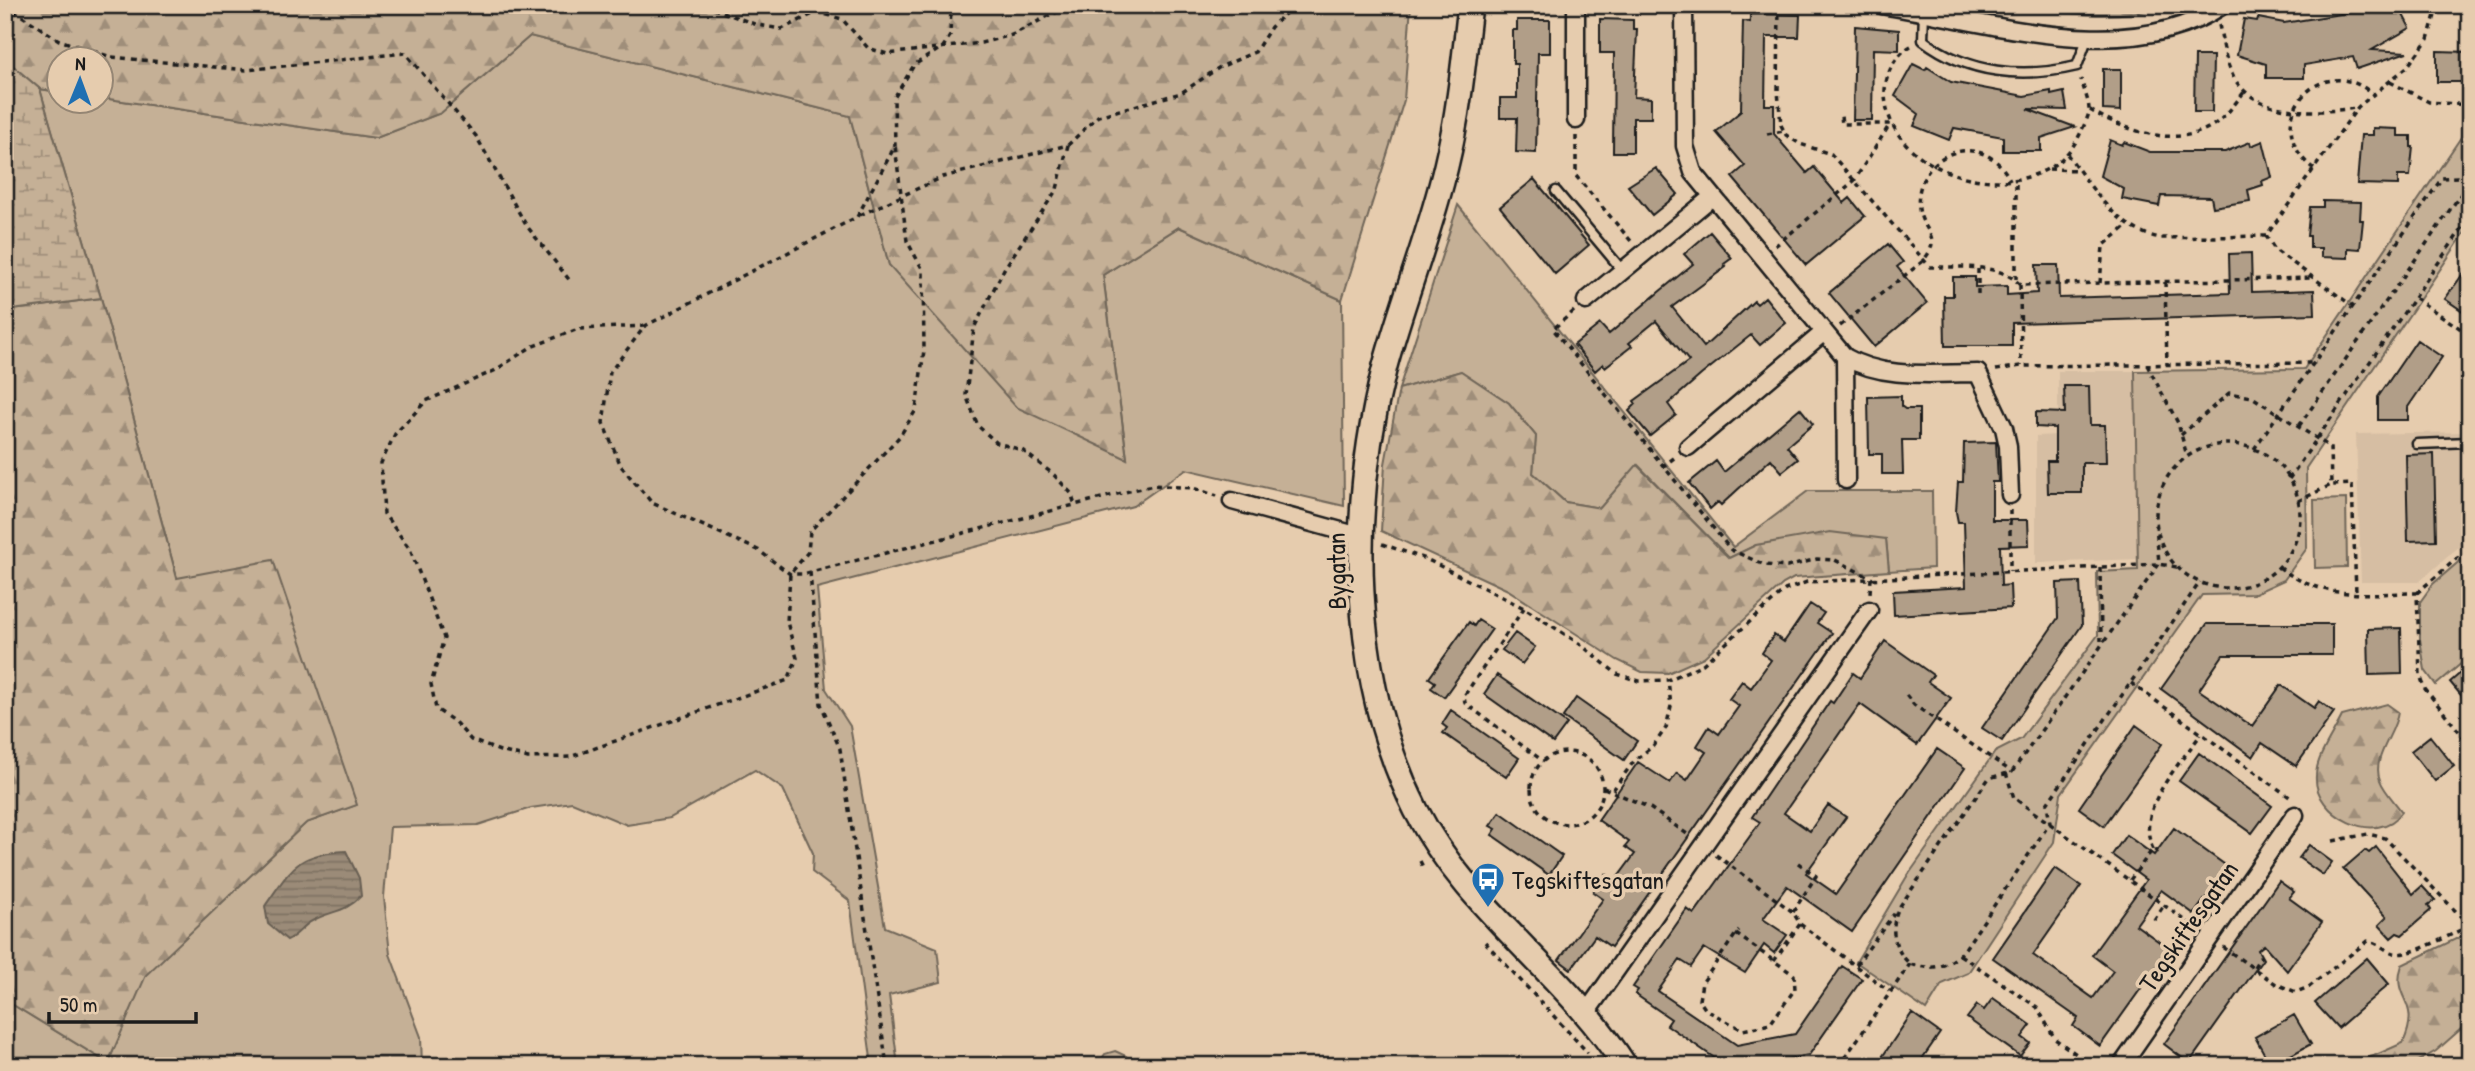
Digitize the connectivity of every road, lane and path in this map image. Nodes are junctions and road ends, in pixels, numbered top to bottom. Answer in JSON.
{"nodes":[{"id":1,"x":5,"y":5,"type":"edge"},
{"id":2,"x":704,"y":5,"type":"edge"},
{"id":3,"x":951,"y":5,"type":"edge"},
{"id":4,"x":1076,"y":5,"type":"edge"},
{"id":5,"x":1294,"y":5,"type":"edge"},
{"id":6,"x":1470,"y":5,"type":"edge"},
{"id":7,"x":1576,"y":5,"type":"edge"},
{"id":8,"x":1684,"y":5,"type":"edge"},
{"id":9,"x":1779,"y":5,"type":"edge"},
{"id":10,"x":1882,"y":5,"type":"edge"},
{"id":11,"x":2002,"y":5,"type":"edge"},
{"id":12,"x":2438,"y":5,"type":"edge"},
{"id":13,"x":2219,"y":8,"type":"edge"},
{"id":14,"x":1924,"y":12,"type":"junction"},
{"id":15,"x":2021,"y":12,"type":"dead end"},
{"id":16,"x":2087,"y":38,"type":"junction"},
{"id":17,"x":1923,"y":40,"type":"junction"},
{"id":18,"x":943,"y":47,"type":"junction"},
{"id":19,"x":2077,"y":65,"type":"junction"},
{"id":20,"x":2390,"y":82,"type":"junction"},
{"id":21,"x":2245,"y":91,"type":"junction"},
{"id":22,"x":2374,"y":96,"type":"junction"},
{"id":23,"x":2470,"y":105,"type":"edge"},
{"id":24,"x":2358,"y":107,"type":"junction"},
{"id":25,"x":2090,"y":110,"type":"junction"},
{"id":26,"x":2293,"y":110,"type":"junction"},
{"id":27,"x":1841,"y":116,"type":"dead end"},
{"id":28,"x":1576,"y":120,"type":"joint"},
{"id":29,"x":1890,"y":124,"type":"junction"},
{"id":30,"x":1784,"y":131,"type":"junction"},
{"id":31,"x":1767,"y":134,"type":"dead end"},
{"id":32,"x":1068,"y":145,"type":"junction"},
{"id":33,"x":895,"y":146,"type":"junction"},
{"id":34,"x":2067,"y":154,"type":"junction"},
{"id":35,"x":1933,"y":164,"type":"junction"},
{"id":36,"x":2047,"y":169,"type":"junction"},
{"id":37,"x":2314,"y":169,"type":"junction"},
{"id":38,"x":2080,"y":170,"type":"junction"},
{"id":39,"x":2470,"y":174,"type":"edge"},
{"id":40,"x":1854,"y":181,"type":"junction"},
{"id":41,"x":2013,"y":181,"type":"junction"},
{"id":42,"x":2468,"y":183,"type":"edge"},
{"id":43,"x":1556,"y":191,"type":"dead end"},
{"id":44,"x":903,"y":196,"type":"junction"},
{"id":45,"x":1712,"y":197,"type":"junction"},
{"id":46,"x":857,"y":216,"type":"junction"},
{"id":47,"x":2470,"y":217,"type":"edge"},
{"id":48,"x":2127,"y":226,"type":"junction"},
{"id":49,"x":2266,"y":236,"type":"junction"},
{"id":50,"x":1643,"y":255,"type":"junction"},
{"id":51,"x":1761,"y":258,"type":"junction"},
{"id":52,"x":1922,"y":262,"type":"junction"},
{"id":53,"x":1978,"y":269,"type":"junction"},
{"id":54,"x":1623,"y":271,"type":"junction"},
{"id":55,"x":2313,"y":278,"type":"junction"},
{"id":56,"x":2016,"y":279,"type":"junction"},
{"id":57,"x":571,"y":282,"type":"dead end"},
{"id":58,"x":2165,"y":282,"type":"junction"},
{"id":59,"x":2100,"y":283,"type":"junction"},
{"id":60,"x":2020,"y":285,"type":"junction"},
{"id":61,"x":2415,"y":298,"type":"junction"},
{"id":62,"x":1978,"y":299,"type":"dead end"},
{"id":63,"x":1586,"y":301,"type":"joint"},
{"id":64,"x":2354,"y":307,"type":"junction"},
{"id":65,"x":645,"y":326,"type":"junction"},
{"id":66,"x":1825,"y":334,"type":"junction"},
{"id":67,"x":2470,"y":335,"type":"edge"},
{"id":68,"x":1845,"y":357,"type":"junction"},
{"id":69,"x":2316,"y":363,"type":"junction"},
{"id":70,"x":2147,"y":365,"type":"junction"},
{"id":71,"x":2167,"y":365,"type":"junction"},
{"id":72,"x":2021,"y":366,"type":"junction"},
{"id":73,"x":1978,"y":373,"type":"junction"},
{"id":74,"x":2279,"y":414,"type":"junction"},
{"id":75,"x":2299,"y":426,"type":"junction"},
{"id":76,"x":2181,"y":435,"type":"junction"},
{"id":77,"x":2317,"y":438,"type":"junction"},
{"id":78,"x":2470,"y":442,"type":"edge"},
{"id":79,"x":2417,"y":444,"type":"dead end"},
{"id":80,"x":1688,"y":447,"type":"dead end"},
{"id":81,"x":2254,"y":449,"type":"junction"},
{"id":82,"x":2188,"y":456,"type":"junction"},
{"id":83,"x":2289,"y":479,"type":"junction"},
{"id":84,"x":1846,"y":480,"type":"dead end"},
{"id":85,"x":2331,"y":485,"type":"junction"},
{"id":86,"x":2010,"y":495,"type":"joint"},
{"id":87,"x":1232,"y":501,"type":"joint"},
{"id":88,"x":2298,"y":501,"type":"junction"},
{"id":89,"x":1075,"y":505,"type":"junction"},
{"id":90,"x":2156,"y":524,"type":"junction"},
{"id":91,"x":1363,"y":537,"type":"junction"},
{"id":92,"x":2470,"y":547,"type":"edge"},
{"id":93,"x":2159,"y":564,"type":"junction"},
{"id":94,"x":2100,"y":566,"type":"junction"},
{"id":95,"x":2279,"y":566,"type":"junction"},
{"id":96,"x":2177,"y":567,"type":"junction"},
{"id":97,"x":2010,"y":571,"type":"junction"},
{"id":98,"x":810,"y":572,"type":"junction"},
{"id":99,"x":790,"y":574,"type":"junction"},
{"id":100,"x":1871,"y":578,"type":"junction"},
{"id":101,"x":2200,"y":582,"type":"junction"},
{"id":102,"x":2356,"y":593,"type":"junction"},
{"id":103,"x":2417,"y":593,"type":"junction"},
{"id":104,"x":1524,"y":608,"type":"junction"},
{"id":105,"x":1869,"y":610,"type":"dead end"},
{"id":106,"x":2101,"y":642,"type":"junction"},
{"id":107,"x":1668,"y":680,"type":"junction"},
{"id":108,"x":2131,"y":683,"type":"junction"},
{"id":109,"x":1906,"y":695,"type":"dead end"},
{"id":110,"x":2202,"y":734,"type":"junction"},
{"id":111,"x":2470,"y":745,"type":"edge"},
{"id":112,"x":1542,"y":761,"type":"junction"},
{"id":113,"x":2012,"y":772,"type":"junction"},
{"id":114,"x":2006,"y":774,"type":"junction"},
{"id":115,"x":1604,"y":788,"type":"junction"},
{"id":116,"x":1613,"y":791,"type":"junction"},
{"id":117,"x":2298,"y":810,"type":"joint"},
{"id":118,"x":2050,"y":823,"type":"junction"},
{"id":119,"x":2333,"y":841,"type":"dead end"},
{"id":120,"x":1703,"y":846,"type":"junction"},
{"id":121,"x":2153,"y":849,"type":"junction"},
{"id":122,"x":2158,"y":852,"type":"dead end"},
{"id":123,"x":1794,"y":860,"type":"dead end"},
{"id":124,"x":2130,"y":880,"type":"junction"},
{"id":125,"x":2164,"y":905,"type":"junction"},
{"id":126,"x":1898,"y":909,"type":"junction"},
{"id":127,"x":1793,"y":912,"type":"junction"},
{"id":128,"x":2154,"y":920,"type":"dead end"},
{"id":129,"x":1800,"y":924,"type":"junction"},
{"id":130,"x":2469,"y":926,"type":"edge"},
{"id":131,"x":2210,"y":938,"type":"junction"},
{"id":132,"x":1485,"y":942,"type":"dead end"},
{"id":133,"x":1960,"y":955,"type":"junction"},
{"id":134,"x":2261,"y":957,"type":"dead end"},
{"id":135,"x":1774,"y":961,"type":"junction"},
{"id":136,"x":1910,"y":964,"type":"junction"},
{"id":137,"x":1856,"y":965,"type":"junction"},
{"id":138,"x":2254,"y":967,"type":"junction"},
{"id":139,"x":1889,"y":990,"type":"junction"},
{"id":140,"x":1586,"y":1013,"type":"junction"},
{"id":141,"x":1592,"y":1059,"type":"dead end"},
{"id":142,"x":887,"y":1066,"type":"edge"},
{"id":143,"x":1625,"y":1066,"type":"edge"},
{"id":144,"x":1839,"y":1066,"type":"edge"},
{"id":145,"x":2093,"y":1066,"type":"edge"},
{"id":146,"x":2121,"y":1066,"type":"edge"}],
"edges":[{"from":1,"to":57,"type":"path"},
{"from":2,"to":18,"type":"path"},
{"from":3,"to":18,"type":"path"},
{"from":4,"to":18,"type":"path"},
{"from":5,"to":32,"type":"path"},
{"from":6,"to":91,"type":"street","name":"Bygatan"},
{"from":7,"to":28,"type":"street"},
{"from":8,"to":45,"type":"street"},
{"from":9,"to":30,"type":"path"},
{"from":10,"to":14,"type":"street"},
{"from":11,"to":15,"type":"path"},
{"from":12,"to":20,"type":"path"},
{"from":13,"to":16,"type":"street"},
{"from":13,"to":21,"type":"path"},
{"from":14,"to":16,"type":"street"},
{"from":14,"to":17,"type":"lane"},
{"from":16,"to":19,"type":"lane"},
{"from":17,"to":19,"type":"lane"},
{"from":17,"to":29,"type":"path"},
{"from":18,"to":33,"type":"path"},
{"from":19,"to":25,"type":"path"},
{"from":20,"to":22,"type":"path"},
{"from":20,"to":23,"type":"path"},
{"from":21,"to":25,"type":"path"},
{"from":21,"to":26,"type":"path"},
{"from":22,"to":24,"type":"path"},
{"from":22,"to":26,"type":"path"},
{"from":24,"to":26,"type":"path"},
{"from":24,"to":37,"type":"path"},
{"from":25,"to":34,"type":"path"},
{"from":26,"to":37,"type":"path"},
{"from":27,"to":29,"type":"path"},
{"from":28,"to":50,"type":"path"},
{"from":29,"to":35,"type":"path"},
{"from":29,"to":40,"type":"path"},
{"from":30,"to":31,"type":"path"},
{"from":30,"to":40,"type":"path"},
{"from":32,"to":44,"type":"path"},
{"from":32,"to":89,"type":"path"},
{"from":33,"to":44,"type":"path"},
{"from":33,"to":46,"type":"path"},
{"from":34,"to":36,"type":"path"},
{"from":34,"to":38,"type":"path"},
{"from":35,"to":41,"type":"path"},
{"from":35,"to":41,"type":"path"},
{"from":35,"to":52,"type":"path"},
{"from":36,"to":38,"type":"path"},
{"from":36,"to":41,"type":"path"},
{"from":37,"to":49,"type":"path"},
{"from":38,"to":48,"type":"path"},
{"from":39,"to":42,"type":"path"},
{"from":40,"to":51,"type":"path"},
{"from":40,"to":52,"type":"path"},
{"from":41,"to":56,"type":"path"},
{"from":42,"to":64,"type":"path"},
{"from":42,"to":75,"type":"path"},
{"from":43,"to":54,"type":"lane"},
{"from":44,"to":46,"type":"path"},
{"from":44,"to":99,"type":"path"},
{"from":45,"to":50,"type":"street"},
{"from":45,"to":51,"type":"street"},
{"from":46,"to":65,"type":"path"},
{"from":47,"to":61,"type":"path"},
{"from":48,"to":49,"type":"path"},
{"from":48,"to":59,"type":"path"},
{"from":49,"to":55,"type":"path"},
{"from":50,"to":54,"type":"street"},
{"from":51,"to":66,"type":"street"},
{"from":52,"to":53,"type":"path"},
{"from":52,"to":66,"type":"path"},
{"from":53,"to":56,"type":"path"},
{"from":53,"to":62,"type":"path"},
{"from":54,"to":63,"type":"street"},
{"from":55,"to":58,"type":"path"},
{"from":55,"to":64,"type":"path"},
{"from":56,"to":60,"type":"path"},
{"from":58,"to":59,"type":"path"},
{"from":58,"to":71,"type":"path"},
{"from":59,"to":60,"type":"path"},
{"from":60,"to":72,"type":"path"},
{"from":61,"to":67,"type":"path"},
{"from":61,"to":77,"type":"path"},
{"from":63,"to":100,"type":"path"},
{"from":64,"to":69,"type":"path"},
{"from":65,"to":99,"type":"path"},
{"from":65,"to":99,"type":"path"},
{"from":66,"to":68,"type":"street"},
{"from":66,"to":80,"type":"street"},
{"from":68,"to":73,"type":"street"},
{"from":68,"to":84,"type":"street"},
{"from":69,"to":71,"type":"path"},
{"from":69,"to":74,"type":"path"},
{"from":70,"to":71,"type":"path"},
{"from":70,"to":72,"type":"path"},
{"from":70,"to":76,"type":"path"},
{"from":72,"to":73,"type":"path"},
{"from":73,"to":86,"type":"street"},
{"from":74,"to":75,"type":"path"},
{"from":74,"to":76,"type":"path"},
{"from":74,"to":81,"type":"path"},
{"from":75,"to":77,"type":"path"},
{"from":76,"to":82,"type":"path"},
{"from":77,"to":83,"type":"path"},
{"from":77,"to":85,"type":"path"},
{"from":78,"to":79,"type":"lane"},
{"from":81,"to":82,"type":"path"},
{"from":81,"to":83,"type":"path"},
{"from":82,"to":90,"type":"path"},
{"from":83,"to":88,"type":"path"},
{"from":85,"to":88,"type":"path"},
{"from":85,"to":102,"type":"path"},
{"from":86,"to":97,"type":"path"},
{"from":87,"to":89,"type":"path"},
{"from":87,"to":91,"type":"street"},
{"from":88,"to":95,"type":"path"},
{"from":89,"to":98,"type":"path"},
{"from":90,"to":93,"type":"path"},
{"from":90,"to":96,"type":"path"},
{"from":91,"to":104,"type":"path"},
{"from":91,"to":140,"type":"street","name":"Bygatan"},
{"from":92,"to":103,"type":"path"},
{"from":93,"to":94,"type":"path"},
{"from":93,"to":96,"type":"path"},
{"from":93,"to":106,"type":"path"},
{"from":94,"to":97,"type":"path"},
{"from":94,"to":106,"type":"path"},
{"from":95,"to":101,"type":"path"},
{"from":95,"to":102,"type":"path"},
{"from":96,"to":101,"type":"path"},
{"from":97,"to":100,"type":"path"},
{"from":98,"to":99,"type":"path"},
{"from":98,"to":142,"type":"path"},
{"from":100,"to":107,"type":"path"},
{"from":101,"to":108,"type":"path"},
{"from":102,"to":103,"type":"path"},
{"from":103,"to":111,"type":"path"},
{"from":104,"to":107,"type":"path"},
{"from":104,"to":112,"type":"path"},
{"from":105,"to":120,"type":"street"},
{"from":106,"to":113,"type":"path"},
{"from":107,"to":116,"type":"path"},
{"from":108,"to":110,"type":"path"},
{"from":108,"to":118,"type":"path"},
{"from":109,"to":113,"type":"path"},
{"from":110,"to":117,"type":"path"},
{"from":110,"to":121,"type":"path"},
{"from":112,"to":115,"type":"path"},
{"from":112,"to":115,"type":"path"},
{"from":113,"to":114,"type":"path"},
{"from":114,"to":118,"type":"path"},
{"from":114,"to":126,"type":"path"},
{"from":115,"to":116,"type":"path"},
{"from":116,"to":120,"type":"path"},
{"from":117,"to":131,"type":"street","name":"Tegskiftesgatan"},
{"from":118,"to":124,"type":"path"},
{"from":118,"to":133,"type":"path"},
{"from":119,"to":130,"type":"path"},
{"from":120,"to":127,"type":"path"},
{"from":120,"to":140,"type":"street"},
{"from":121,"to":122,"type":"path"},
{"from":121,"to":124,"type":"path"},
{"from":123,"to":127,"type":"path"},
{"from":124,"to":125,"type":"path"},
{"from":125,"to":128,"type":"path"},
{"from":125,"to":131,"type":"path"},
{"from":126,"to":136,"type":"path"},
{"from":126,"to":137,"type":"path"},
{"from":127,"to":129,"type":"path"},
{"from":129,"to":135,"type":"path"},
{"from":129,"to":137,"type":"path"},
{"from":130,"to":138,"type":"path"},
{"from":131,"to":138,"type":"path"},
{"from":131,"to":146,"type":"street","name":"Tegskiftesgatan"},
{"from":132,"to":141,"type":"path"},
{"from":133,"to":136,"type":"path"},
{"from":133,"to":145,"type":"path"},
{"from":134,"to":138,"type":"path"},
{"from":135,"to":135,"type":"path"},
{"from":136,"to":139,"type":"path"},
{"from":137,"to":139,"type":"path"},
{"from":139,"to":144,"type":"path"},
{"from":140,"to":143,"type":"street","name":"Bygatan"}]}
